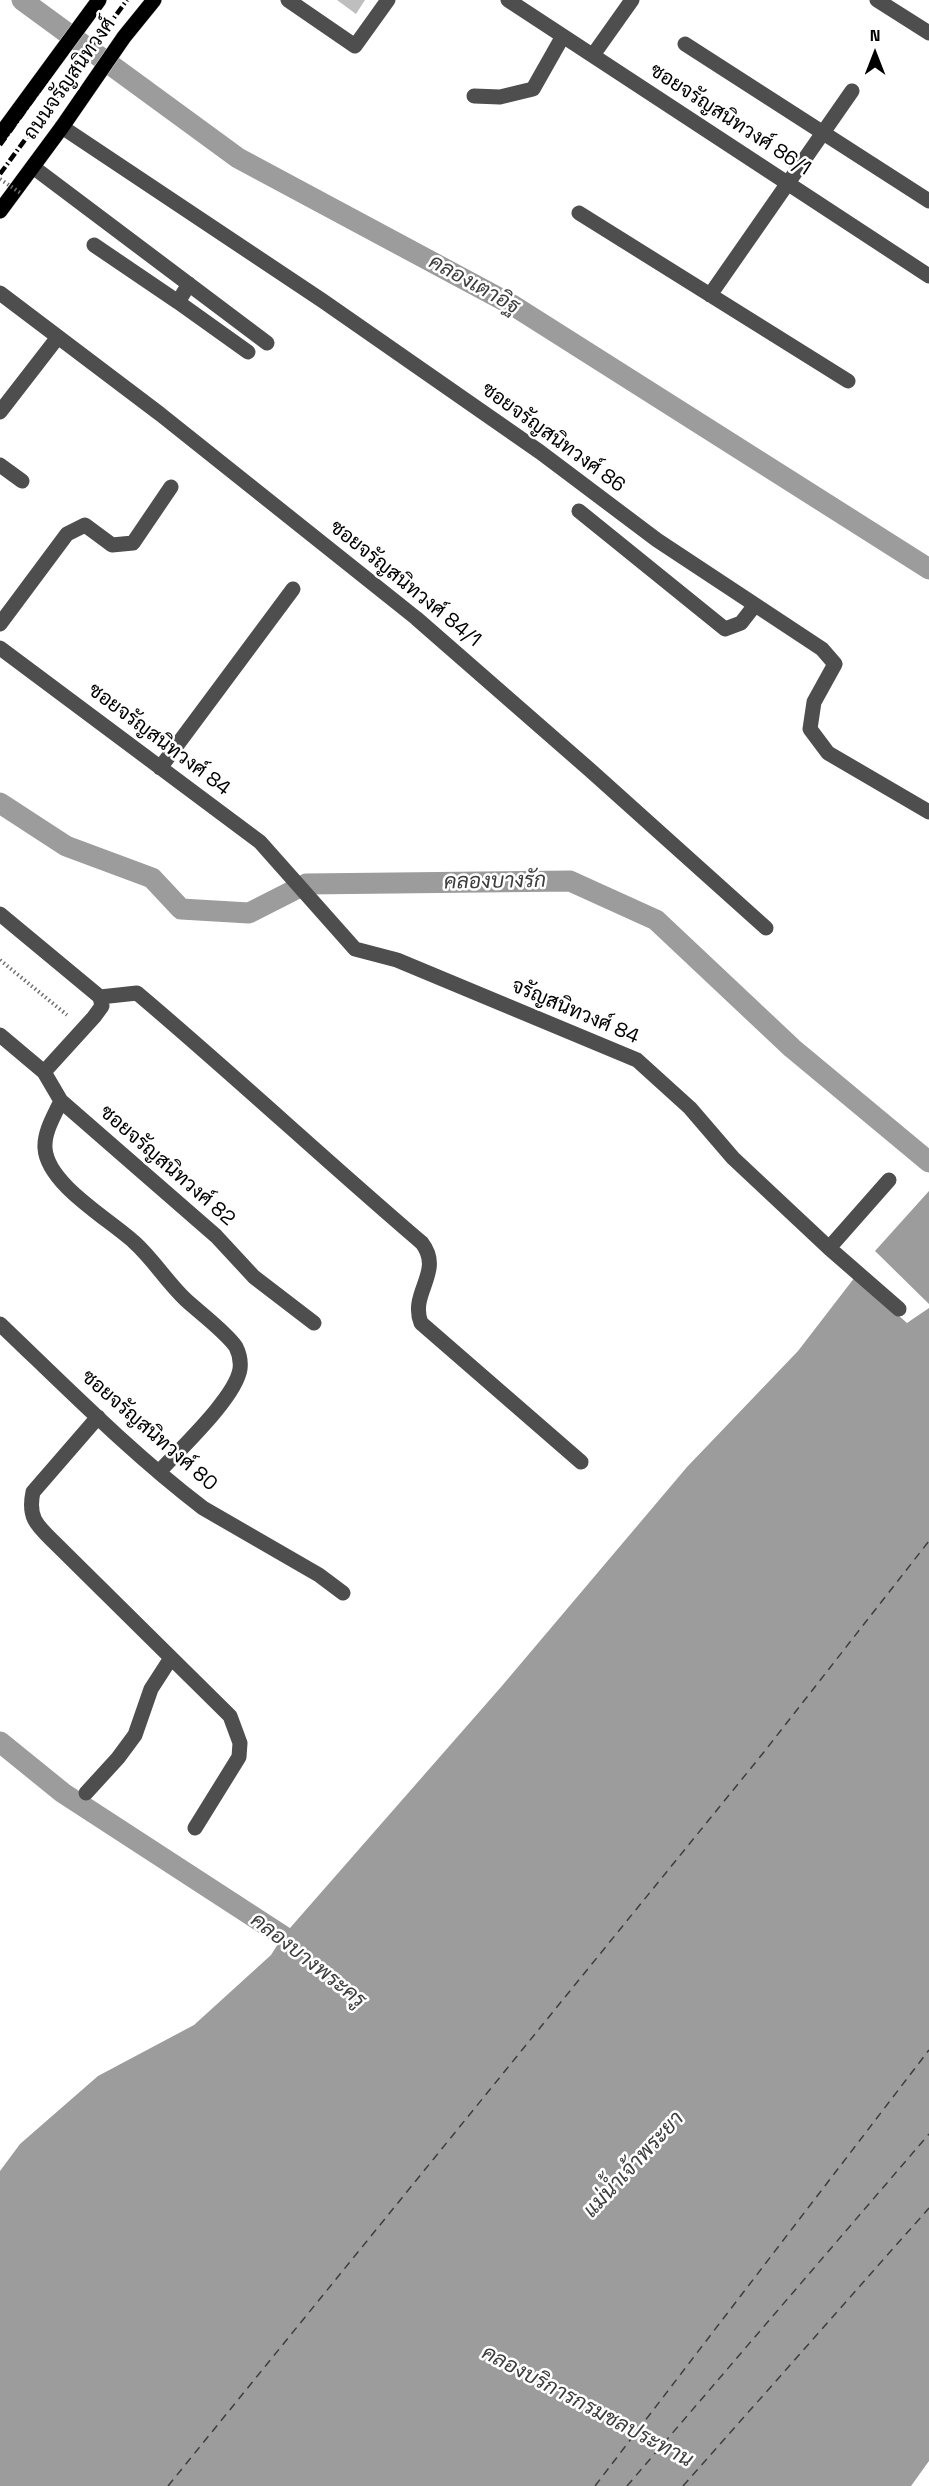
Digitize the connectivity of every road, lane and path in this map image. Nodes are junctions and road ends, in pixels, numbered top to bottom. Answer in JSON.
{"nodes":[{"id":1,"x":99,"y":0,"type":"edge"},
{"id":2,"x":154,"y":0,"type":"edge"},
{"id":3,"x":288,"y":0,"type":"edge"},
{"id":4,"x":388,"y":0,"type":"edge"},
{"id":5,"x":508,"y":0,"type":"edge"},
{"id":6,"x":632,"y":0,"type":"edge"},
{"id":7,"x":877,"y":0,"type":"edge"},
{"id":8,"x":929,"y":33,"type":"edge"},
{"id":9,"x":563,"y":36,"type":"junction"},
{"id":10,"x":686,"y":44,"type":"dead end"},
{"id":11,"x":593,"y":56,"type":"junction"},
{"id":12,"x":852,"y":91,"type":"dead end"},
{"id":13,"x":474,"y":96,"type":"dead end"},
{"id":14,"x":63,"y":127,"type":"junction"},
{"id":15,"x":822,"y":133,"type":"junction"},
{"id":16,"x":0,"y":135,"type":"edge"},
{"id":17,"x":33,"y":167,"type":"junction"},
{"id":18,"x":0,"y":179,"type":"edge"},
{"id":19,"x":788,"y":184,"type":"junction"},
{"id":20,"x":22,"y":194,"type":"dead end"},
{"id":21,"x":929,"y":201,"type":"edge"},
{"id":22,"x":0,"y":211,"type":"edge"},
{"id":23,"x":579,"y":213,"type":"dead end"},
{"id":24,"x":94,"y":244,"type":"dead end"},
{"id":25,"x":929,"y":276,"type":"edge"},
{"id":26,"x":189,"y":284,"type":"junction"},
{"id":27,"x":0,"y":293,"type":"edge"},
{"id":28,"x":710,"y":295,"type":"junction"},
{"id":29,"x":178,"y":302,"type":"junction"},
{"id":30,"x":58,"y":337,"type":"junction"},
{"id":31,"x":267,"y":343,"type":"dead end"},
{"id":32,"x":248,"y":352,"type":"dead end"},
{"id":33,"x":848,"y":381,"type":"dead end"},
{"id":34,"x":0,"y":412,"type":"edge"},
{"id":35,"x":0,"y":465,"type":"edge"},
{"id":36,"x":22,"y":481,"type":"dead end"},
{"id":37,"x":171,"y":487,"type":"dead end"},
{"id":38,"x":579,"y":511,"type":"dead end"},
{"id":39,"x":293,"y":589,"type":"dead end"},
{"id":40,"x":755,"y":605,"type":"junction"},
{"id":41,"x":0,"y":624,"type":"edge"},
{"id":42,"x":0,"y":648,"type":"edge"},
{"id":43,"x":160,"y":768,"type":"junction"},
{"id":44,"x":929,"y":813,"type":"edge"},
{"id":45,"x":287,"y":872,"type":"joint"},
{"id":46,"x":0,"y":914,"type":"edge"},
{"id":47,"x":766,"y":928,"type":"dead end"},
{"id":48,"x":0,"y":960,"type":"edge"},
{"id":49,"x":100,"y":998,"type":"junction"},
{"id":50,"x":67,"y":1014,"type":"dead end"},
{"id":51,"x":0,"y":1035,"type":"edge"},
{"id":52,"x":44,"y":1072,"type":"junction"},
{"id":53,"x":61,"y":1101,"type":"junction"},
{"id":54,"x":889,"y":1180,"type":"dead end"},
{"id":55,"x":829,"y":1248,"type":"junction"},
{"id":56,"x":899,"y":1309,"type":"dead end"},
{"id":57,"x":314,"y":1323,"type":"dead end"},
{"id":58,"x":0,"y":1324,"type":"edge"},
{"id":59,"x":98,"y":1417,"type":"junction"},
{"id":60,"x":581,"y":1461,"type":"dead end"},
{"id":61,"x":159,"y":1472,"type":"junction"},
{"id":62,"x":343,"y":1593,"type":"dead end"},
{"id":63,"x":171,"y":1658,"type":"junction"},
{"id":64,"x":86,"y":1793,"type":"dead end"},
{"id":65,"x":195,"y":1828,"type":"dead end"}],
"edges":[{"from":1,"to":16,"type":"main road","name":"ถนนจรัญสนิทวงศ์"},
{"from":2,"to":14,"type":"main road","name":"ถนนจรัญสนิทวงศ์"},
{"from":3,"to":4,"type":"street"},
{"from":5,"to":9,"type":"street","name":"ซอยจรัญสนิทวงศ์ 86/1"},
{"from":6,"to":11,"type":"street"},
{"from":7,"to":8,"type":"street"},
{"from":9,"to":11,"type":"street","name":"ซอยจรัญสนิทวงศ์ 86/1"},
{"from":9,"to":13,"type":"street"},
{"from":10,"to":15,"type":"street"},
{"from":11,"to":19,"type":"street","name":"ซอยจรัญสนิทวงศ์ 86/1"},
{"from":12,"to":15,"type":"street"},
{"from":14,"to":17,"type":"main road","name":"ถนนจรัญสนิทวงศ์"},
{"from":14,"to":40,"type":"street","name":"ซอยจรัญสนิทวงศ์ 86"},
{"from":15,"to":19,"type":"street"},
{"from":15,"to":21,"type":"street"},
{"from":17,"to":22,"type":"main road","name":"ถนนจรัญสนิทวงศ์"},
{"from":17,"to":26,"type":"street"},
{"from":18,"to":20,"type":"path","bridge":true},
{"from":19,"to":25,"type":"street","name":"ซอยจรัญสนิทวงศ์ 86/1"},
{"from":19,"to":28,"type":"street"},
{"from":23,"to":28,"type":"street"},
{"from":24,"to":29,"type":"street"},
{"from":26,"to":29,"type":"street"},
{"from":26,"to":31,"type":"street"},
{"from":27,"to":30,"type":"street","name":"ซอยจรัญสนิทวงศ์ 84/1"},
{"from":28,"to":33,"type":"street"},
{"from":29,"to":32,"type":"street"},
{"from":30,"to":34,"type":"street"},
{"from":30,"to":47,"type":"street","name":"ซอยจรัญสนิทวงศ์ 84/1"},
{"from":35,"to":36,"type":"street"},
{"from":37,"to":41,"type":"street"},
{"from":38,"to":40,"type":"street"},
{"from":39,"to":43,"type":"street"},
{"from":40,"to":44,"type":"street","name":"ซอยจรัญสนิทวงศ์ 86"},
{"from":42,"to":43,"type":"street","name":"ซอยจรัญสนิทวงศ์ 84"},
{"from":43,"to":45,"type":"street","name":"ซอยจรัญสนิทวงศ์ 84"},
{"from":45,"to":55,"type":"street","name":"จรัญสนิทวงศ์ 84"},
{"from":46,"to":49,"type":"street"},
{"from":48,"to":50,"type":"path"},
{"from":49,"to":52,"type":"street"},
{"from":49,"to":60,"type":"street"},
{"from":51,"to":52,"type":"street","name":"ซอยจรัญสนิทวงศ์ 82"},
{"from":52,"to":53,"type":"street","name":"ซอยจรัญสนิทวงศ์ 82"},
{"from":53,"to":57,"type":"street","name":"ซอยจรัญสนิทวงศ์ 82"},
{"from":53,"to":61,"type":"street"},
{"from":54,"to":55,"type":"street"},
{"from":55,"to":56,"type":"street","name":"จรัญสนิทวงศ์ 84"},
{"from":58,"to":59,"type":"street","name":"ซอยจรัญสนิทวงศ์ 80"},
{"from":59,"to":61,"type":"street","name":"ซอยจรัญสนิทวงศ์ 80"},
{"from":59,"to":63,"type":"street"},
{"from":61,"to":62,"type":"street","name":"ซอยจรัญสนิทวงศ์ 80"},
{"from":63,"to":64,"type":"street"},
{"from":63,"to":65,"type":"street"}]}
